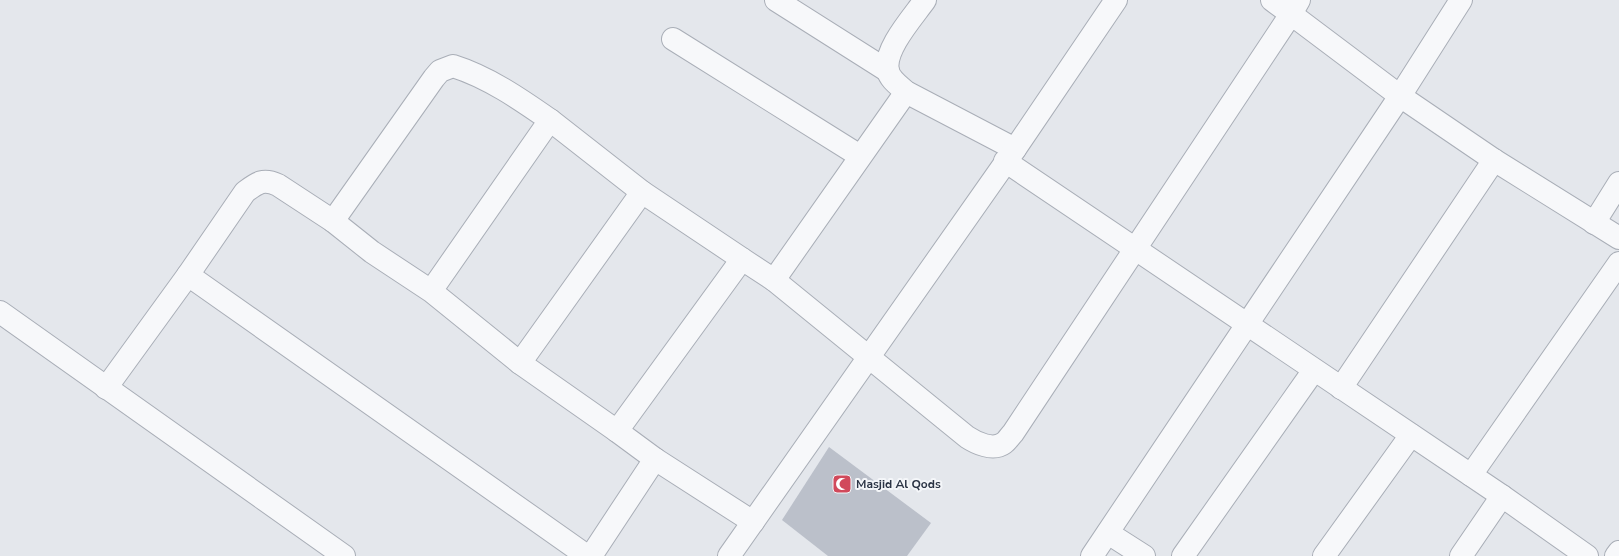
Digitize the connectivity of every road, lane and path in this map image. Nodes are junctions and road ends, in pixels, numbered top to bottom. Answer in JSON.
{"nodes":[{"id":1,"x":776,"y":0,"type":"edge"},
{"id":2,"x":925,"y":0,"type":"edge"},
{"id":3,"x":1116,"y":0,"type":"edge"},
{"id":4,"x":1272,"y":0,"type":"edge"},
{"id":5,"x":1461,"y":0,"type":"edge"},
{"id":6,"x":1295,"y":7,"type":"edge"},
{"id":7,"x":673,"y":39,"type":"dead end"},
{"id":8,"x":888,"y":71,"type":"junction"},
{"id":9,"x":906,"y":92,"type":"junction"},
{"id":10,"x":1400,"y":96,"type":"junction"},
{"id":11,"x":550,"y":120,"type":"junction"},
{"id":12,"x":1010,"y":155,"type":"junction"},
{"id":13,"x":860,"y":156,"type":"junction"},
{"id":14,"x":1494,"y":160,"type":"junction"},
{"id":15,"x":1619,"y":183,"type":"edge"},
{"id":16,"x":642,"y":192,"type":"junction"},
{"id":17,"x":333,"y":221,"type":"junction"},
{"id":18,"x":1594,"y":223,"type":"junction"},
{"id":19,"x":1619,"y":238,"type":"edge"},
{"id":20,"x":1135,"y":248,"type":"junction"},
{"id":21,"x":742,"y":259,"type":"junction"},
{"id":22,"x":1619,"y":263,"type":"edge"},
{"id":23,"x":188,"y":275,"type":"junction"},
{"id":24,"x":774,"y":280,"type":"junction"},
{"id":25,"x":432,"y":291,"type":"junction"},
{"id":26,"x":0,"y":312,"type":"edge"},
{"id":27,"x":1247,"y":324,"type":"junction"},
{"id":28,"x":868,"y":357,"type":"junction"},
{"id":29,"x":520,"y":362,"type":"junction"},
{"id":30,"x":1314,"y":370,"type":"junction"},
{"id":31,"x":106,"y":388,"type":"junction"},
{"id":32,"x":1341,"y":388,"type":"junction"},
{"id":33,"x":617,"y":431,"type":"junction"},
{"id":34,"x":1411,"y":434,"type":"junction"},
{"id":35,"x":655,"y":459,"type":"junction"},
{"id":36,"x":1471,"y":475,"type":"junction"},
{"id":37,"x":1502,"y":496,"type":"junction"},
{"id":38,"x":753,"y":522,"type":"junction"},
{"id":39,"x":1108,"y":533,"type":"junction"},
{"id":40,"x":1619,"y":552,"type":"edge"},
{"id":41,"x":344,"y":556,"type":"edge"},
{"id":42,"x":587,"y":556,"type":"edge"},
{"id":43,"x":591,"y":556,"type":"edge"},
{"id":44,"x":729,"y":556,"type":"edge"},
{"id":45,"x":1092,"y":556,"type":"edge"},
{"id":46,"x":1144,"y":556,"type":"edge"},
{"id":47,"x":1183,"y":556,"type":"edge"},
{"id":48,"x":1324,"y":556,"type":"edge"},
{"id":49,"x":1460,"y":556,"type":"edge"},
{"id":50,"x":1587,"y":556,"type":"edge"},
{"id":51,"x":1616,"y":556,"type":"edge"}],
"edges":[{"from":1,"to":8,"type":"street"},
{"from":2,"to":8,"type":"street"},
{"from":3,"to":12,"type":"street"},
{"from":4,"to":6,"type":"street"},
{"from":5,"to":10,"type":"street"},
{"from":6,"to":10,"type":"street"},
{"from":6,"to":20,"type":"street"},
{"from":7,"to":13,"type":"street"},
{"from":8,"to":9,"type":"street"},
{"from":9,"to":12,"type":"street"},
{"from":9,"to":13,"type":"street"},
{"from":10,"to":14,"type":"street"},
{"from":10,"to":27,"type":"street"},
{"from":11,"to":16,"type":"street"},
{"from":11,"to":17,"type":"street"},
{"from":11,"to":25,"type":"street"},
{"from":12,"to":20,"type":"street"},
{"from":12,"to":28,"type":"street"},
{"from":13,"to":24,"type":"street"},
{"from":14,"to":18,"type":"street"},
{"from":14,"to":32,"type":"street"},
{"from":15,"to":18,"type":"street"},
{"from":16,"to":21,"type":"street"},
{"from":16,"to":29,"type":"street"},
{"from":17,"to":23,"type":"street"},
{"from":17,"to":25,"type":"street"},
{"from":18,"to":19,"type":"street"},
{"from":20,"to":27,"type":"street"},
{"from":20,"to":28,"type":"street"},
{"from":21,"to":24,"type":"street"},
{"from":21,"to":33,"type":"street"},
{"from":22,"to":36,"type":"street"},
{"from":23,"to":31,"type":"street"},
{"from":23,"to":42,"type":"street"},
{"from":24,"to":28,"type":"street"},
{"from":25,"to":29,"type":"street"},
{"from":26,"to":31,"type":"street"},
{"from":27,"to":30,"type":"street"},
{"from":27,"to":39,"type":"street"},
{"from":28,"to":38,"type":"street"},
{"from":29,"to":33,"type":"street"},
{"from":30,"to":32,"type":"street"},
{"from":30,"to":47,"type":"street"},
{"from":31,"to":41,"type":"street"},
{"from":32,"to":34,"type":"street"},
{"from":33,"to":35,"type":"street"},
{"from":34,"to":36,"type":"street"},
{"from":34,"to":48,"type":"street"},
{"from":35,"to":38,"type":"street"},
{"from":35,"to":43,"type":"street"},
{"from":36,"to":37,"type":"street"},
{"from":37,"to":49,"type":"street"},
{"from":37,"to":50,"type":"street"},
{"from":38,"to":44,"type":"street"},
{"from":39,"to":45,"type":"street"},
{"from":39,"to":46,"type":"street"},
{"from":40,"to":51,"type":"street"}]}
